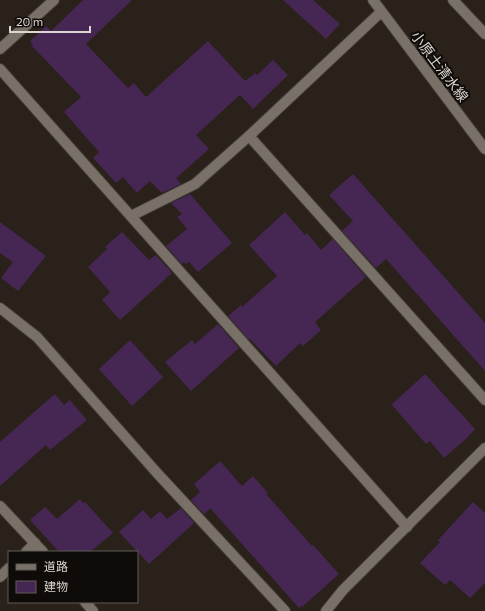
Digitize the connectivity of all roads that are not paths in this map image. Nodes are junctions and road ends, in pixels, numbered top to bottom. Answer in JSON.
{"nodes":[{"id":1,"x":54,"y":0,"type":"edge"},
{"id":2,"x":373,"y":0,"type":"edge"},
{"id":3,"x":453,"y":0,"type":"edge"},
{"id":4,"x":381,"y":12,"type":"junction"},
{"id":5,"x":485,"y":34,"type":"edge"},
{"id":6,"x":0,"y":49,"type":"edge"},
{"id":7,"x":0,"y":69,"type":"edge"},
{"id":8,"x":249,"y":136,"type":"junction"},
{"id":9,"x":485,"y":148,"type":"edge"},
{"id":10,"x":131,"y":216,"type":"junction"},
{"id":11,"x":0,"y":308,"type":"edge"},
{"id":12,"x":485,"y":400,"type":"edge"},
{"id":13,"x":485,"y":448,"type":"edge"},
{"id":14,"x":0,"y":506,"type":"edge"},
{"id":15,"x":407,"y":527,"type":"junction"},
{"id":16,"x":35,"y":543,"type":"junction"},
{"id":17,"x":27,"y":551,"type":"edge"},
{"id":18,"x":42,"y":551,"type":"edge"},
{"id":19,"x":8,"y":569,"type":"edge"},
{"id":20,"x":0,"y":577,"type":"edge"},
{"id":21,"x":86,"y":603,"type":"edge"},
{"id":22,"x":93,"y":611,"type":"edge"},
{"id":23,"x":285,"y":611,"type":"edge"},
{"id":24,"x":326,"y":611,"type":"edge"}],
"edges":[{"from":1,"to":6,"type":"street"},
{"from":2,"to":4,"type":"street","name":"小原土清水線"},
{"from":3,"to":5,"type":"street"},
{"from":4,"to":8,"type":"street"},
{"from":4,"to":9,"type":"street","name":"小原土清水線"},
{"from":7,"to":10,"type":"street"},
{"from":8,"to":10,"type":"street"},
{"from":8,"to":12,"type":"street"},
{"from":10,"to":15,"type":"street"},
{"from":11,"to":23,"type":"street"},
{"from":13,"to":15,"type":"street"},
{"from":14,"to":16,"type":"street"},
{"from":15,"to":24,"type":"street"},
{"from":16,"to":17,"type":"street"},
{"from":16,"to":18,"type":"street"},
{"from":19,"to":20,"type":"street"},
{"from":21,"to":22,"type":"street"}]}
